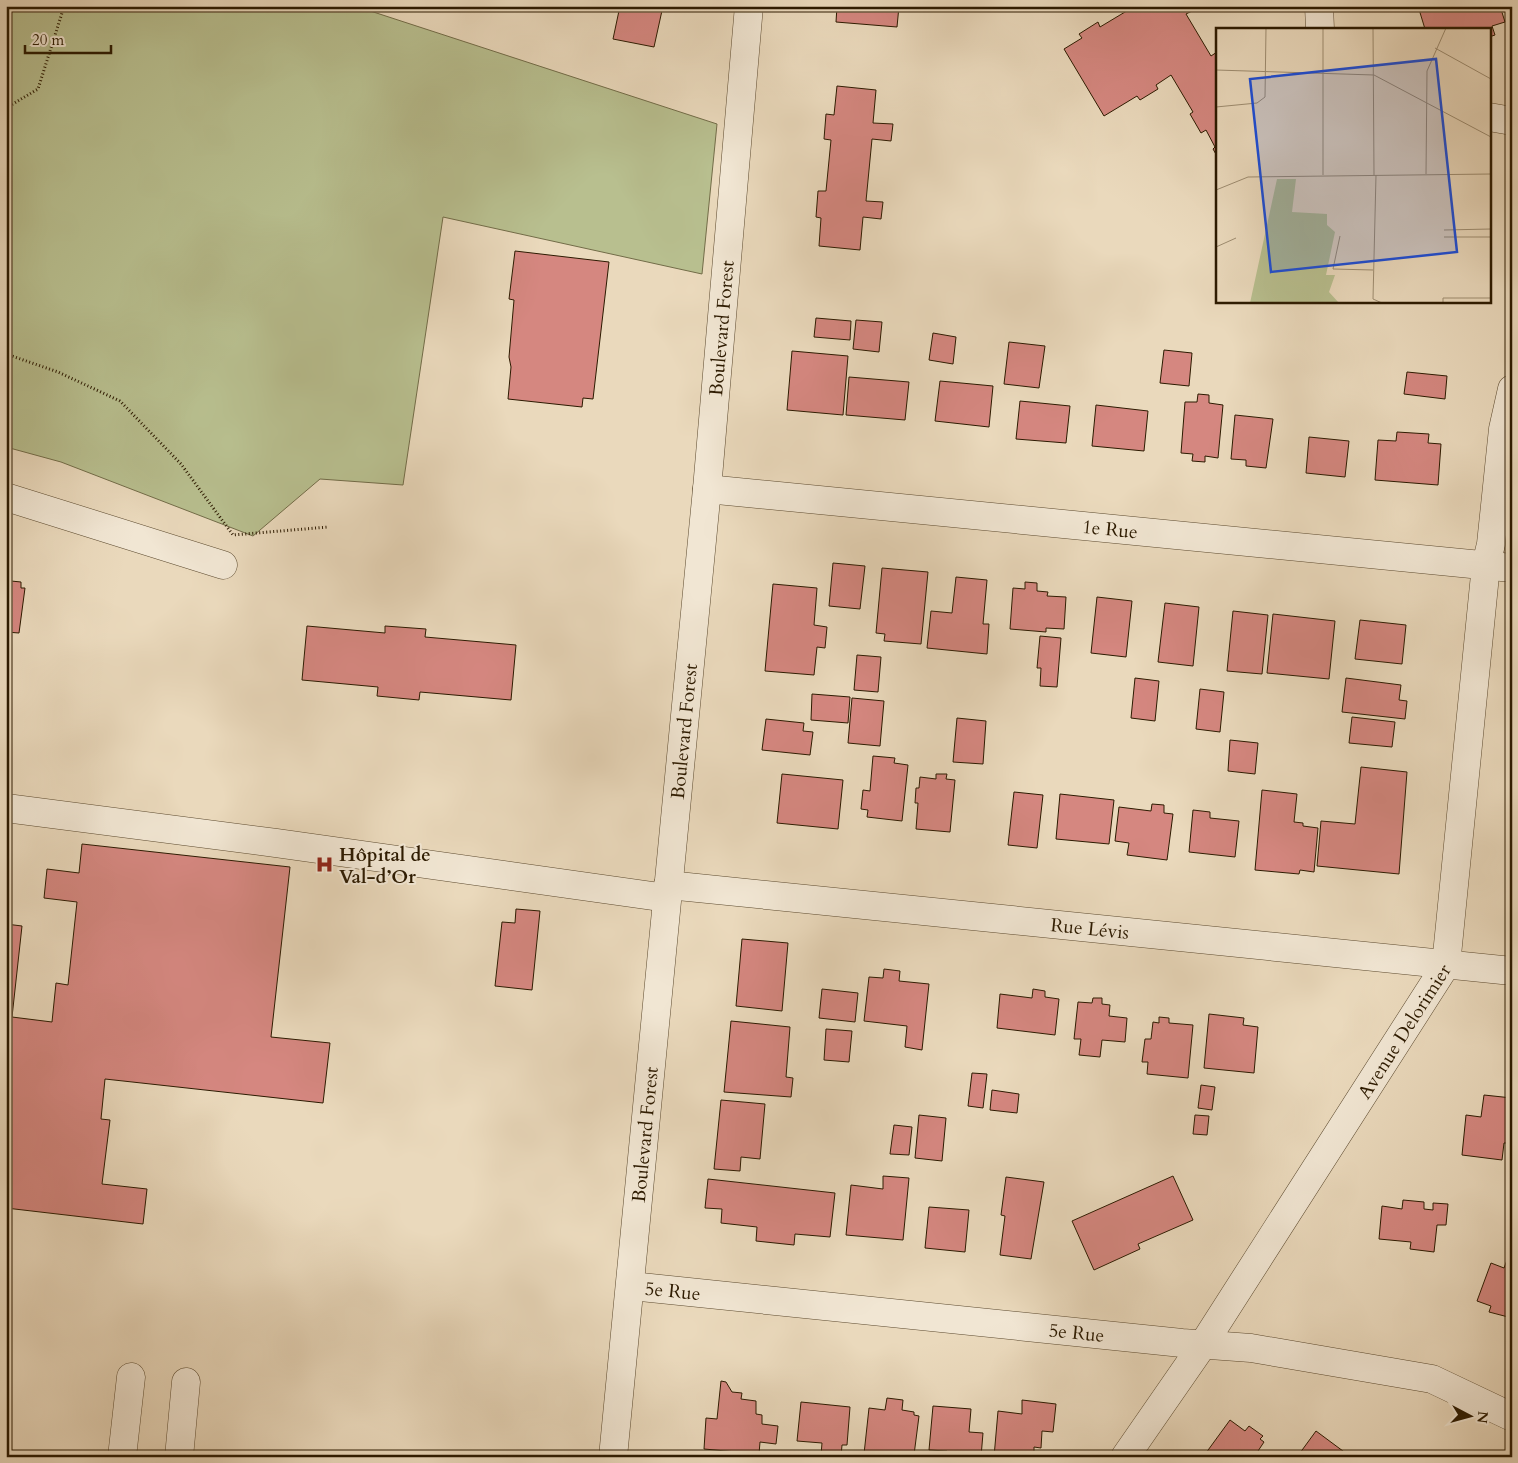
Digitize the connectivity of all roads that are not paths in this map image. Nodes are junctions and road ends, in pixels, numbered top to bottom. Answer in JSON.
{"nodes":[{"id":1,"x":749,"y":6,"type":"edge"},
{"id":2,"x":1319,"y":6,"type":"edge"},
{"id":3,"x":1320,"y":28,"type":"edge"},
{"id":4,"x":1490,"y":117,"type":"edge"},
{"id":5,"x":1512,"y":120,"type":"edge"},
{"id":6,"x":1512,"y":389,"type":"edge"},
{"id":7,"x":708,"y":489,"type":"junction"},
{"id":8,"x":6,"y":497,"type":"edge"},
{"id":9,"x":223,"y":565,"type":"dead end"},
{"id":10,"x":1499,"y":567,"type":"edge"},
{"id":11,"x":6,"y":808,"type":"edge"},
{"id":12,"x":668,"y":892,"type":"junction"},
{"id":13,"x":1446,"y":966,"type":"junction"},
{"id":14,"x":1512,"y":971,"type":"edge"},
{"id":15,"x":632,"y":1286,"type":"junction"},
{"id":16,"x":1204,"y":1344,"type":"junction"},
{"id":17,"x":131,"y":1377,"type":"dead end"},
{"id":18,"x":186,"y":1382,"type":"dead end"},
{"id":19,"x":1512,"y":1417,"type":"edge"},
{"id":20,"x":122,"y":1457,"type":"edge"},
{"id":21,"x":179,"y":1457,"type":"edge"},
{"id":22,"x":613,"y":1457,"type":"edge"},
{"id":23,"x":1125,"y":1457,"type":"edge"}],
"edges":[{"from":1,"to":7,"type":"street","name":"Boulevard Forest"},
{"from":2,"to":3,"type":"street"},
{"from":4,"to":5,"type":"street"},
{"from":6,"to":10,"type":"street","name":"Avenue Delorimier"},
{"from":7,"to":10,"type":"street","name":"1e Rue"},
{"from":7,"to":12,"type":"street","name":"Boulevard Forest"},
{"from":8,"to":9,"type":"street"},
{"from":10,"to":13,"type":"street","name":"Avenue Delorimier"},
{"from":11,"to":12,"type":"street","name":"Rue Lévis"},
{"from":12,"to":13,"type":"street","name":"Rue Lévis"},
{"from":12,"to":15,"type":"street","name":"Boulevard Forest"},
{"from":13,"to":14,"type":"street","name":"Rue Lévis"},
{"from":13,"to":16,"type":"street","name":"Avenue Delorimier"},
{"from":15,"to":16,"type":"street","name":"5e Rue"},
{"from":15,"to":22,"type":"street","name":"Boulevard Forest"},
{"from":16,"to":19,"type":"street","name":"5e Rue"},
{"from":16,"to":23,"type":"street","name":"Avenue Delorimier"},
{"from":17,"to":20,"type":"street"},
{"from":18,"to":21,"type":"street"}]}
